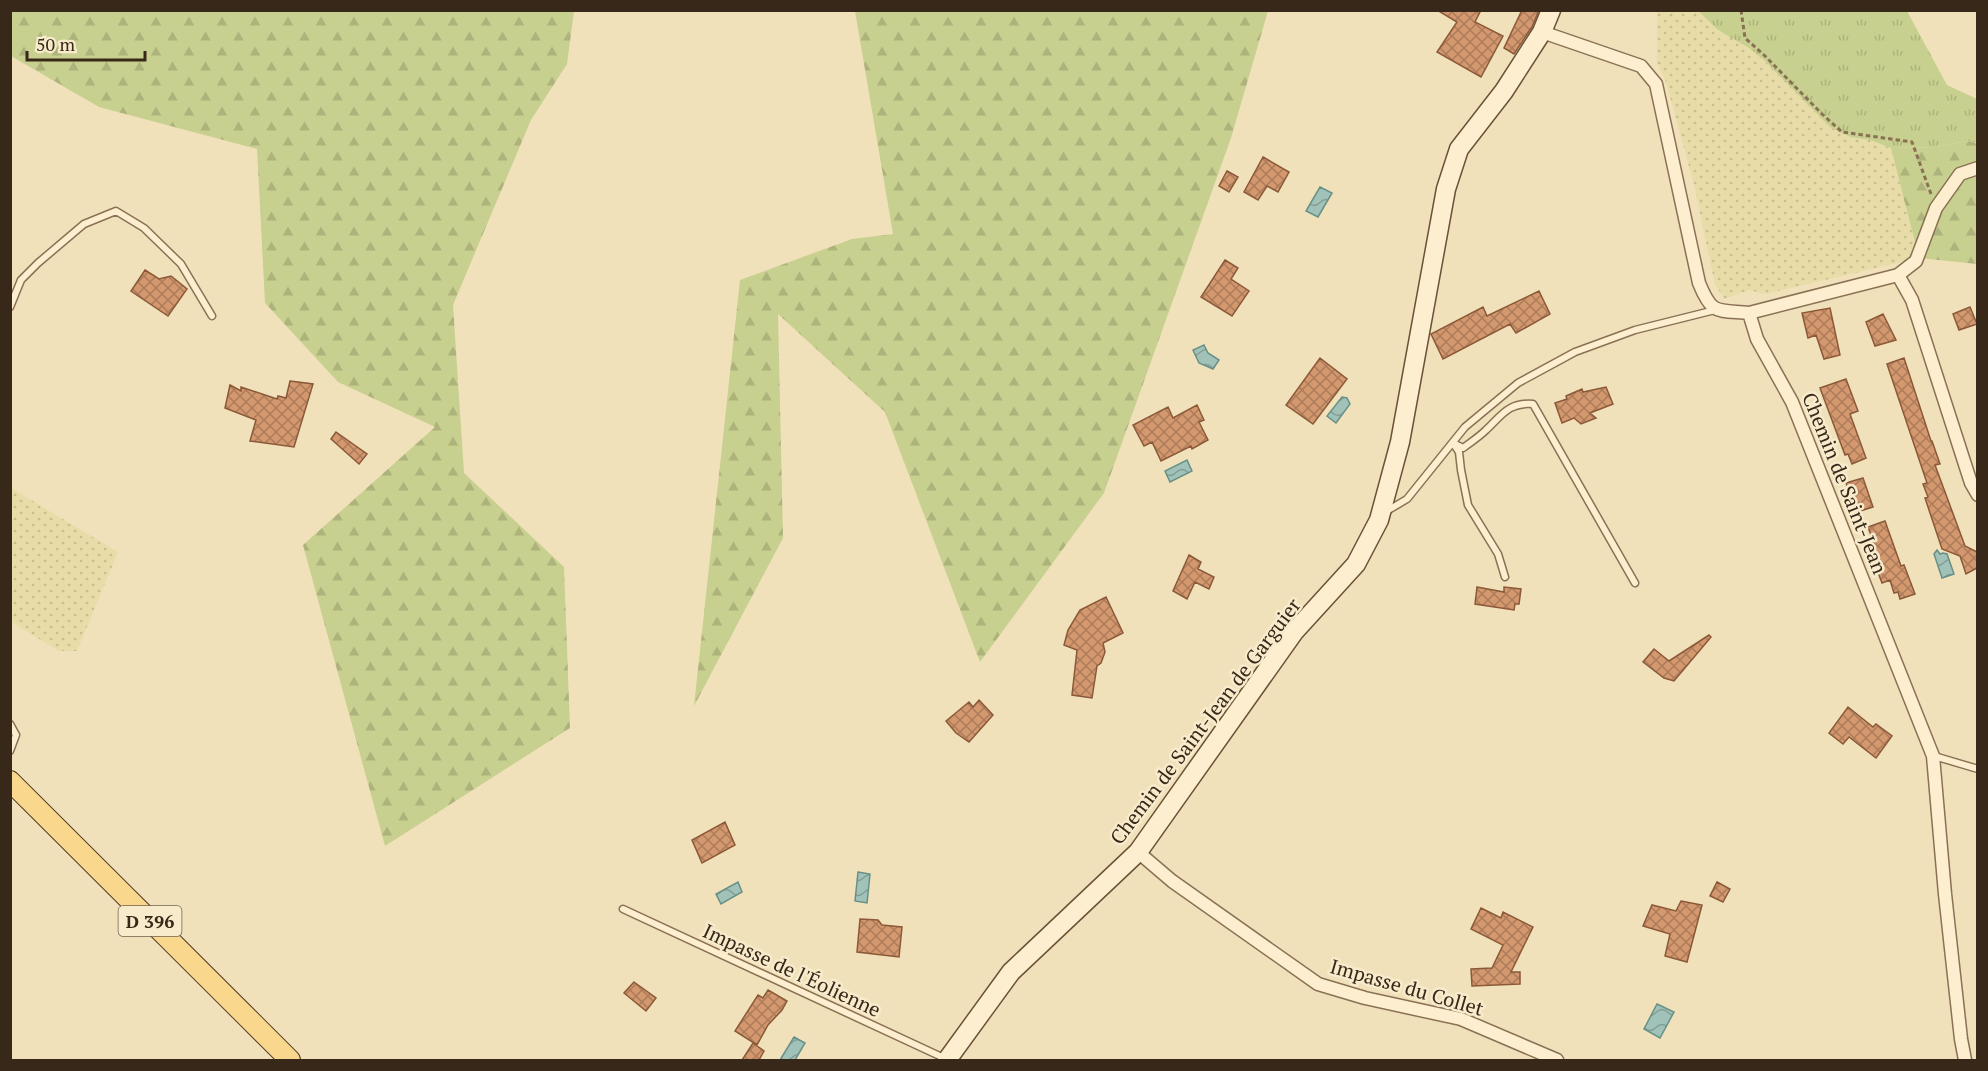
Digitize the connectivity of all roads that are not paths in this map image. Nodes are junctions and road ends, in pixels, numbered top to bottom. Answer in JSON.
{"nodes":[{"id":1,"x":1551,"y":10,"type":"edge"},
{"id":2,"x":1542,"y":32,"type":"junction"},
{"id":3,"x":1977,"y":168,"type":"edge"},
{"id":4,"x":1898,"y":275,"type":"junction"},
{"id":5,"x":10,"y":307,"type":"edge"},
{"id":6,"x":1715,"y":310,"type":"junction"},
{"id":7,"x":1749,"y":313,"type":"junction"},
{"id":8,"x":212,"y":316,"type":"dead end"},
{"id":9,"x":1453,"y":443,"type":"junction"},
{"id":10,"x":1977,"y":495,"type":"edge"},
{"id":11,"x":1381,"y":515,"type":"junction"},
{"id":12,"x":1505,"y":577,"type":"dead end"},
{"id":13,"x":1635,"y":583,"type":"dead end"},
{"id":14,"x":10,"y":724,"type":"edge"},
{"id":15,"x":10,"y":751,"type":"edge"},
{"id":16,"x":1933,"y":756,"type":"junction"},
{"id":17,"x":1977,"y":770,"type":"edge"},
{"id":18,"x":10,"y":781,"type":"edge"},
{"id":19,"x":1138,"y":852,"type":"junction"},
{"id":20,"x":623,"y":909,"type":"dead end"},
{"id":21,"x":290,"y":1060,"type":"edge"},
{"id":22,"x":947,"y":1060,"type":"edge"},
{"id":23,"x":1557,"y":1060,"type":"edge"},
{"id":24,"x":1965,"y":1060,"type":"edge"}],
"edges":[{"from":1,"to":2,"type":"street","name":"Chemin de Saint-Jean de Garguier"},
{"from":2,"to":6,"type":"street"},
{"from":2,"to":11,"type":"street","name":"Chemin de Saint-Jean de Garguier"},
{"from":3,"to":4,"type":"street"},
{"from":4,"to":7,"type":"street"},
{"from":4,"to":10,"type":"street"},
{"from":5,"to":8,"type":"lane"},
{"from":6,"to":7,"type":"street"},
{"from":6,"to":9,"type":"lane"},
{"from":7,"to":16,"type":"street","name":"Chemin de Saint-Jean"},
{"from":9,"to":11,"type":"lane"},
{"from":9,"to":12,"type":"lane"},
{"from":9,"to":13,"type":"lane"},
{"from":11,"to":19,"type":"street","name":"Chemin de Saint-Jean de Garguier"},
{"from":14,"to":15,"type":"lane"},
{"from":16,"to":17,"type":"lane"},
{"from":16,"to":24,"type":"street","name":"Chemin de Saint-Jean"},
{"from":18,"to":21,"type":"main road","number":"D 396"},
{"from":19,"to":22,"type":"street","name":"Chemin de Saint-Jean de Garguier"},
{"from":19,"to":23,"type":"street","name":"Impasse du Collet"},
{"from":20,"to":22,"type":"lane","name":"Impasse de l'Éolienne"}]}
